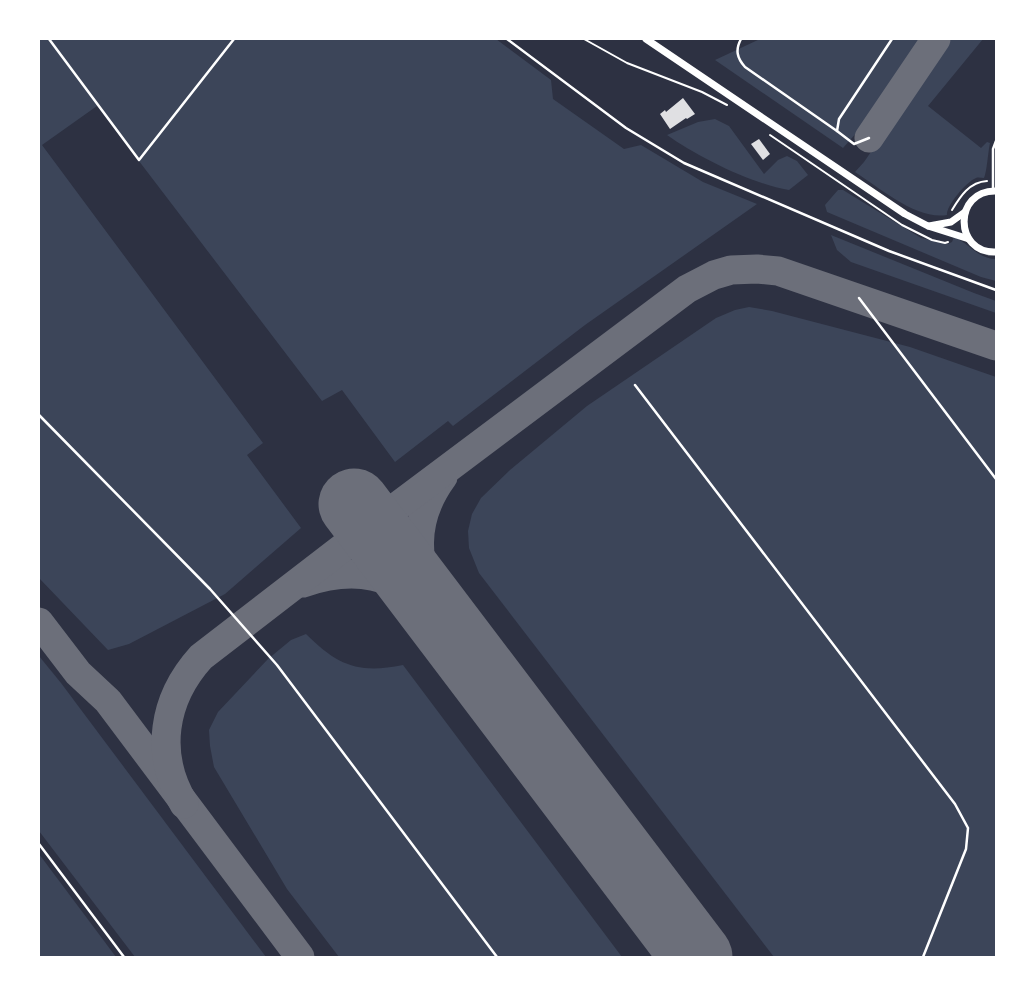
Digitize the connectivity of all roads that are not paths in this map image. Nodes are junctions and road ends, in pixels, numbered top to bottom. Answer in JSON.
{"nodes":[{"id":1,"x":49,"y":39,"type":"edge"},
{"id":2,"x":234,"y":39,"type":"edge"},
{"id":3,"x":507,"y":39,"type":"edge"},
{"id":4,"x":646,"y":39,"type":"edge"},
{"id":5,"x":741,"y":39,"type":"edge"},
{"id":6,"x":892,"y":39,"type":"edge"},
{"id":7,"x":837,"y":131,"type":"junction"},
{"id":8,"x":869,"y":138,"type":"dead end"},
{"id":9,"x":996,"y":141,"type":"edge"},
{"id":10,"x":995,"y":191,"type":"edge"},
{"id":11,"x":965,"y":212,"type":"junction"},
{"id":12,"x":928,"y":226,"type":"junction"},
{"id":13,"x":969,"y":239,"type":"junction"},
{"id":14,"x":996,"y":252,"type":"edge"},
{"id":15,"x":996,"y":290,"type":"edge"},
{"id":16,"x":859,"y":298,"type":"dead end"},
{"id":17,"x":635,"y":385,"type":"dead end"},
{"id":18,"x":39,"y":415,"type":"edge"},
{"id":19,"x":996,"y":479,"type":"edge"},
{"id":20,"x":39,"y":844,"type":"edge"},
{"id":21,"x":124,"y":957,"type":"edge"},
{"id":22,"x":497,"y":957,"type":"edge"},
{"id":23,"x":923,"y":957,"type":"edge"}],
"edges":[{"from":1,"to":2,"type":"lane"},
{"from":3,"to":15,"type":"lane"},
{"from":4,"to":12,"type":"main road"},
{"from":5,"to":7,"type":"lane"},
{"from":6,"to":7,"type":"lane"},
{"from":7,"to":8,"type":"lane"},
{"from":9,"to":10,"type":"lane"},
{"from":10,"to":11,"type":"main road"},
{"from":11,"to":12,"type":"main road"},
{"from":11,"to":13,"type":"main road"},
{"from":12,"to":13,"type":"main road"},
{"from":13,"to":14,"type":"main road"},
{"from":16,"to":19,"type":"lane"},
{"from":17,"to":23,"type":"lane"},
{"from":18,"to":22,"type":"lane"},
{"from":20,"to":21,"type":"lane"}]}
